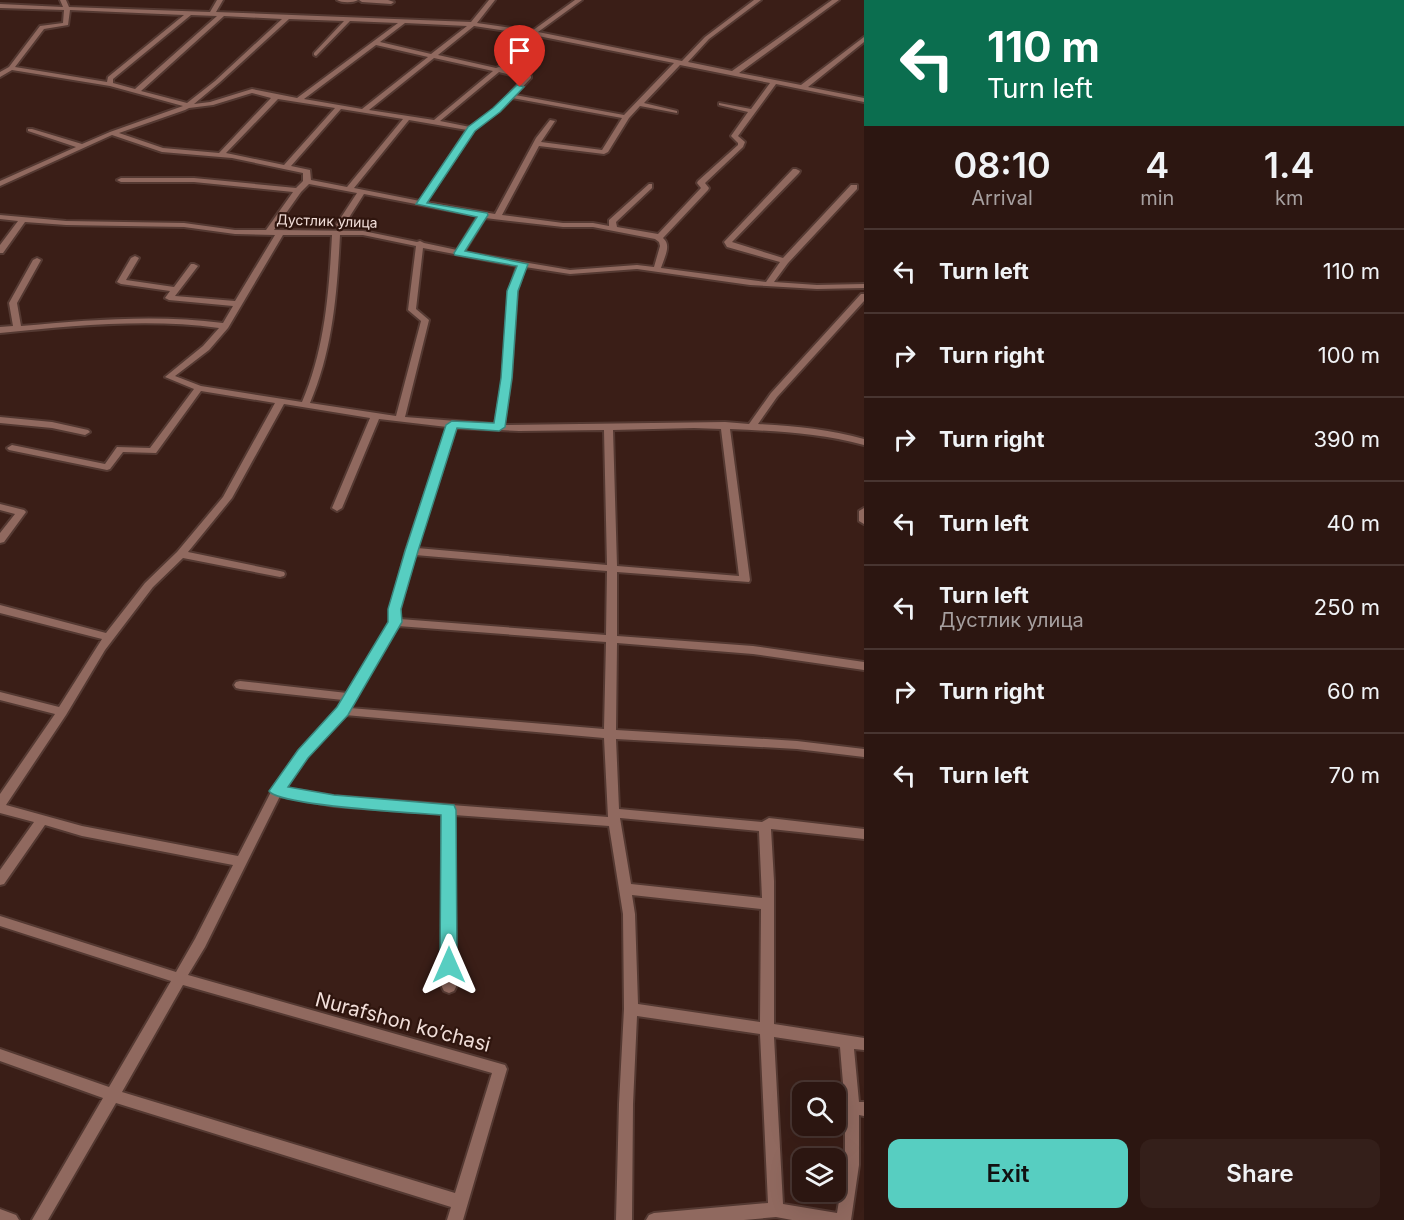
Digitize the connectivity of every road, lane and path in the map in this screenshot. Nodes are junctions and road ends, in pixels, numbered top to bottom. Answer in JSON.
{"nodes":[{"id":1,"x":63,"y":0,"type":"edge"},
{"id":2,"x":220,"y":0,"type":"edge"},
{"id":3,"x":340,"y":0,"type":"edge"},
{"id":4,"x":355,"y":0,"type":"edge"},
{"id":5,"x":362,"y":0,"type":"edge"},
{"id":6,"x":492,"y":0,"type":"edge"},
{"id":7,"x":579,"y":0,"type":"edge"},
{"id":8,"x":758,"y":0,"type":"edge"},
{"id":9,"x":836,"y":0,"type":"edge"},
{"id":10,"x":390,"y":1,"type":"edge"},
{"id":11,"x":0,"y":6,"type":"edge"},
{"id":12,"x":67,"y":9,"type":"junction"},
{"id":13,"x":190,"y":13,"type":"junction"},
{"id":14,"x":212,"y":15,"type":"junction"},
{"id":15,"x":222,"y":15,"type":"junction"},
{"id":16,"x":392,"y":15,"type":"junction"},
{"id":17,"x":287,"y":17,"type":"junction"},
{"id":18,"x":348,"y":20,"type":"junction"},
{"id":19,"x":403,"y":22,"type":"junction"},
{"id":20,"x":473,"y":24,"type":"junction"},
{"id":21,"x":532,"y":33,"type":"junction"},
{"id":22,"x":864,"y":39,"type":"edge"},
{"id":23,"x":374,"y":43,"type":"junction"},
{"id":24,"x":316,"y":54,"type":"dead end"},
{"id":25,"x":432,"y":54,"type":"junction"},
{"id":26,"x":681,"y":63,"type":"junction"},
{"id":27,"x":11,"y":68,"type":"junction"},
{"id":28,"x":499,"y":69,"type":"junction"},
{"id":29,"x":733,"y":74,"type":"junction"},
{"id":30,"x":0,"y":75,"type":"edge"},
{"id":31,"x":774,"y":82,"type":"junction"},
{"id":32,"x":110,"y":84,"type":"junction"},
{"id":33,"x":802,"y":88,"type":"junction"},
{"id":34,"x":137,"y":91,"type":"junction"},
{"id":35,"x":510,"y":96,"type":"junction"},
{"id":36,"x":276,"y":97,"type":"junction"},
{"id":37,"x":298,"y":100,"type":"junction"},
{"id":38,"x":864,"y":100,"type":"edge"},
{"id":39,"x":639,"y":104,"type":"junction"},
{"id":40,"x":721,"y":104,"type":"dead end"},
{"id":41,"x":189,"y":105,"type":"junction"},
{"id":42,"x":339,"y":108,"type":"junction"},
{"id":43,"x":363,"y":111,"type":"junction"},
{"id":44,"x":753,"y":111,"type":"junction"},
{"id":45,"x":675,"y":112,"type":"dead end"},
{"id":46,"x":626,"y":117,"type":"junction"},
{"id":47,"x":407,"y":118,"type":"junction"},
{"id":48,"x":552,"y":120,"type":"dead end"},
{"id":49,"x":435,"y":122,"type":"junction"},
{"id":50,"x":471,"y":129,"type":"junction"},
{"id":51,"x":30,"y":130,"type":"dead end"},
{"id":52,"x":112,"y":133,"type":"junction"},
{"id":53,"x":537,"y":144,"type":"junction"},
{"id":54,"x":84,"y":147,"type":"junction"},
{"id":55,"x":221,"y":155,"type":"junction"},
{"id":56,"x":287,"y":166,"type":"junction"},
{"id":57,"x":796,"y":171,"type":"dead end"},
{"id":58,"x":121,"y":180,"type":"dead end"},
{"id":59,"x":307,"y":181,"type":"junction"},
{"id":60,"x":0,"y":184,"type":"edge"},
{"id":61,"x":649,"y":186,"type":"dead end"},
{"id":62,"x":854,"y":187,"type":"dead end"},
{"id":63,"x":298,"y":190,"type":"junction"},
{"id":64,"x":348,"y":190,"type":"junction"},
{"id":65,"x":361,"y":193,"type":"junction"},
{"id":66,"x":421,"y":204,"type":"junction"},
{"id":67,"x":483,"y":215,"type":"junction"},
{"id":68,"x":498,"y":216,"type":"junction"},
{"id":69,"x":0,"y":217,"type":"edge"},
{"id":70,"x":22,"y":220,"type":"junction"},
{"id":71,"x":613,"y":228,"type":"junction"},
{"id":72,"x":338,"y":229,"type":"junction"},
{"id":73,"x":268,"y":232,"type":"junction"},
{"id":74,"x":280,"y":233,"type":"junction"},
{"id":75,"x":657,"y":237,"type":"junction"},
{"id":76,"x":420,"y":243,"type":"junction"},
{"id":77,"x":0,"y":251,"type":"edge"},
{"id":78,"x":459,"y":253,"type":"junction"},
{"id":79,"x":135,"y":258,"type":"dead end"},
{"id":80,"x":37,"y":260,"type":"dead end"},
{"id":81,"x":785,"y":261,"type":"junction"},
{"id":82,"x":522,"y":264,"type":"junction"},
{"id":83,"x":194,"y":266,"type":"dead end"},
{"id":84,"x":657,"y":269,"type":"junction"},
{"id":85,"x":768,"y":284,"type":"junction"},
{"id":86,"x":864,"y":286,"type":"edge"},
{"id":87,"x":174,"y":289,"type":"junction"},
{"id":88,"x":864,"y":296,"type":"edge"},
{"id":89,"x":237,"y":304,"type":"junction"},
{"id":90,"x":225,"y":326,"type":"junction"},
{"id":91,"x":17,"y":327,"type":"junction"},
{"id":92,"x":0,"y":330,"type":"edge"},
{"id":93,"x":199,"y":388,"type":"junction"},
{"id":94,"x":281,"y":401,"type":"junction"},
{"id":95,"x":305,"y":405,"type":"junction"},
{"id":96,"x":375,"y":417,"type":"junction"},
{"id":97,"x":0,"y":420,"type":"edge"},
{"id":98,"x":400,"y":420,"type":"junction"},
{"id":99,"x":452,"y":425,"type":"junction"},
{"id":100,"x":725,"y":425,"type":"junction"},
{"id":101,"x":608,"y":426,"type":"junction"},
{"id":102,"x":499,"y":427,"type":"junction"},
{"id":103,"x":752,"y":427,"type":"junction"},
{"id":104,"x":85,"y":432,"type":"dead end"},
{"id":105,"x":864,"y":442,"type":"edge"},
{"id":106,"x":12,"y":448,"type":"dead end"},
{"id":107,"x":0,"y":507,"type":"edge"},
{"id":108,"x":337,"y":508,"type":"dead end"},
{"id":109,"x":864,"y":511,"type":"edge"},
{"id":110,"x":864,"y":521,"type":"edge"},
{"id":111,"x":0,"y":540,"type":"edge"},
{"id":112,"x":411,"y":551,"type":"junction"},
{"id":113,"x":181,"y":554,"type":"junction"},
{"id":114,"x":612,"y":569,"type":"junction"},
{"id":115,"x":280,"y":574,"type":"dead end"},
{"id":116,"x":0,"y":609,"type":"edge"},
{"id":117,"x":395,"y":622,"type":"junction"},
{"id":118,"x":109,"y":638,"type":"junction"},
{"id":119,"x":611,"y":639,"type":"junction"},
{"id":120,"x":864,"y":666,"type":"edge"},
{"id":121,"x":240,"y":685,"type":"dead end"},
{"id":122,"x":0,"y":696,"type":"edge"},
{"id":123,"x":351,"y":698,"type":"junction"},
{"id":124,"x":342,"y":711,"type":"junction"},
{"id":125,"x":62,"y":712,"type":"junction"},
{"id":126,"x":611,"y":734,"type":"junction"},
{"id":127,"x":864,"y":753,"type":"edge"},
{"id":128,"x":277,"y":791,"type":"junction"},
{"id":129,"x":0,"y":806,"type":"edge"},
{"id":130,"x":448,"y":810,"type":"junction"},
{"id":131,"x":613,"y":817,"type":"junction"},
{"id":132,"x":42,"y":820,"type":"junction"},
{"id":133,"x":765,"y":827,"type":"junction"},
{"id":134,"x":864,"y":834,"type":"edge"},
{"id":135,"x":240,"y":861,"type":"junction"},
{"id":136,"x":0,"y":880,"type":"edge"},
{"id":137,"x":625,"y":889,"type":"junction"},
{"id":138,"x":768,"y":904,"type":"junction"},
{"id":139,"x":0,"y":921,"type":"edge"},
{"id":140,"x":179,"y":979,"type":"junction"},
{"id":141,"x":449,"y":987,"type":"dead end"},
{"id":142,"x":632,"y":1009,"type":"junction"},
{"id":143,"x":768,"y":1029,"type":"junction"},
{"id":144,"x":848,"y":1042,"type":"junction"},
{"id":145,"x":864,"y":1044,"type":"edge"},
{"id":146,"x":0,"y":1055,"type":"edge"},
{"id":147,"x":112,"y":1095,"type":"junction"},
{"id":148,"x":858,"y":1108,"type":"edge"},
{"id":149,"x":460,"y":1202,"type":"junction"},
{"id":150,"x":776,"y":1210,"type":"junction"},
{"id":151,"x":0,"y":1216,"type":"edge"},
{"id":152,"x":11,"y":1220,"type":"edge"},
{"id":153,"x":40,"y":1220,"type":"edge"},
{"id":154,"x":455,"y":1220,"type":"edge"},
{"id":155,"x":624,"y":1220,"type":"edge"},
{"id":156,"x":654,"y":1220,"type":"edge"},
{"id":157,"x":836,"y":1220,"type":"edge"},
{"id":158,"x":843,"y":1220,"type":"edge"}],
"edges":[{"from":1,"to":12,"type":"street"},
{"from":2,"to":14,"type":"street"},
{"from":3,"to":4,"type":"street"},
{"from":5,"to":10,"type":"street"},
{"from":6,"to":20,"type":"street"},
{"from":7,"to":21,"type":"street"},
{"from":8,"to":26,"type":"street"},
{"from":9,"to":29,"type":"street"},
{"from":10,"to":16,"type":"street"},
{"from":11,"to":12,"type":"street"},
{"from":12,"to":13,"type":"street"},
{"from":12,"to":27,"type":"street"},
{"from":13,"to":14,"type":"street"},
{"from":13,"to":32,"type":"street"},
{"from":14,"to":15,"type":"street"},
{"from":15,"to":17,"type":"street"},
{"from":15,"to":34,"type":"street"},
{"from":16,"to":18,"type":"street"},
{"from":16,"to":19,"type":"street"},
{"from":17,"to":18,"type":"street"},
{"from":17,"to":41,"type":"street"},
{"from":18,"to":24,"type":"street"},
{"from":19,"to":20,"type":"street"},
{"from":19,"to":23,"type":"street"},
{"from":20,"to":21,"type":"street"},
{"from":20,"to":25,"type":"street"},
{"from":21,"to":26,"type":"street"},
{"from":22,"to":33,"type":"street"},
{"from":23,"to":25,"type":"street"},
{"from":23,"to":37,"type":"street"},
{"from":25,"to":28,"type":"street"},
{"from":25,"to":43,"type":"street"},
{"from":26,"to":29,"type":"street"},
{"from":26,"to":39,"type":"street"},
{"from":27,"to":30,"type":"street"},
{"from":27,"to":32,"type":"street"},
{"from":28,"to":35,"type":"street"},
{"from":28,"to":49,"type":"street"},
{"from":29,"to":31,"type":"street"},
{"from":31,"to":33,"type":"street"},
{"from":31,"to":44,"type":"street"},
{"from":32,"to":34,"type":"street"},
{"from":33,"to":38,"type":"street"},
{"from":34,"to":41,"type":"street"},
{"from":35,"to":46,"type":"street"},
{"from":35,"to":50,"type":"street"},
{"from":36,"to":37,"type":"street"},
{"from":36,"to":41,"type":"street"},
{"from":36,"to":55,"type":"street"},
{"from":37,"to":42,"type":"street"},
{"from":39,"to":45,"type":"street"},
{"from":39,"to":46,"type":"street"},
{"from":40,"to":44,"type":"street"},
{"from":41,"to":52,"type":"street"},
{"from":42,"to":43,"type":"street"},
{"from":42,"to":56,"type":"street"},
{"from":43,"to":47,"type":"street"},
{"from":44,"to":75,"type":"street"},
{"from":46,"to":53,"type":"street"},
{"from":47,"to":49,"type":"street"},
{"from":47,"to":64,"type":"street"},
{"from":48,"to":53,"type":"street"},
{"from":49,"to":50,"type":"street"},
{"from":50,"to":66,"type":"street"},
{"from":51,"to":54,"type":"street"},
{"from":52,"to":54,"type":"street"},
{"from":52,"to":55,"type":"street"},
{"from":53,"to":68,"type":"street"},
{"from":54,"to":60,"type":"street"},
{"from":55,"to":56,"type":"street"},
{"from":56,"to":59,"type":"street"},
{"from":57,"to":81,"type":"street"},
{"from":58,"to":63,"type":"street"},
{"from":59,"to":63,"type":"street"},
{"from":59,"to":64,"type":"street"},
{"from":61,"to":71,"type":"street"},
{"from":62,"to":81,"type":"street"},
{"from":63,"to":73,"type":"street"},
{"from":64,"to":65,"type":"street"},
{"from":65,"to":66,"type":"street"},
{"from":65,"to":72,"type":"street"},
{"from":66,"to":67,"type":"street"},
{"from":67,"to":68,"type":"street"},
{"from":67,"to":78,"type":"street"},
{"from":68,"to":71,"type":"street"},
{"from":69,"to":70,"type":"street","name":"Дустлик улица"},
{"from":70,"to":73,"type":"street","name":"Дустлик улица"},
{"from":70,"to":77,"type":"street"},
{"from":71,"to":75,"type":"street"},
{"from":72,"to":74,"type":"street","name":"Дустлик улица"},
{"from":72,"to":76,"type":"street","name":"Дустлик улица"},
{"from":72,"to":95,"type":"street"},
{"from":73,"to":74,"type":"street","name":"Дустлик улица"},
{"from":74,"to":89,"type":"street"},
{"from":75,"to":84,"type":"street"},
{"from":76,"to":78,"type":"street","name":"Дустлик улица"},
{"from":76,"to":98,"type":"street"},
{"from":78,"to":82,"type":"street","name":"Дустлик улица"},
{"from":79,"to":87,"type":"street"},
{"from":80,"to":91,"type":"street"},
{"from":81,"to":85,"type":"street"},
{"from":82,"to":84,"type":"street","name":"Дустлик улица"},
{"from":82,"to":102,"type":"street"},
{"from":83,"to":87,"type":"street"},
{"from":84,"to":85,"type":"street","name":"Дустлик улица"},
{"from":85,"to":86,"type":"street","name":"Дустлик улица"},
{"from":87,"to":89,"type":"street"},
{"from":88,"to":103,"type":"street"},
{"from":89,"to":90,"type":"street"},
{"from":90,"to":91,"type":"street"},
{"from":90,"to":93,"type":"street"},
{"from":91,"to":92,"type":"street"},
{"from":93,"to":94,"type":"street"},
{"from":93,"to":106,"type":"street"},
{"from":94,"to":95,"type":"street"},
{"from":94,"to":113,"type":"street"},
{"from":95,"to":96,"type":"street"},
{"from":96,"to":98,"type":"street"},
{"from":96,"to":108,"type":"street"},
{"from":97,"to":104,"type":"street"},
{"from":98,"to":99,"type":"street"},
{"from":99,"to":102,"type":"street"},
{"from":99,"to":112,"type":"street"},
{"from":100,"to":101,"type":"street"},
{"from":100,"to":103,"type":"street"},
{"from":100,"to":114,"type":"street"},
{"from":101,"to":102,"type":"street"},
{"from":101,"to":114,"type":"street"},
{"from":103,"to":105,"type":"street"},
{"from":107,"to":111,"type":"street"},
{"from":109,"to":110,"type":"street"},
{"from":112,"to":114,"type":"street"},
{"from":112,"to":117,"type":"street"},
{"from":113,"to":115,"type":"street"},
{"from":113,"to":118,"type":"street"},
{"from":114,"to":119,"type":"street"},
{"from":116,"to":118,"type":"street"},
{"from":117,"to":119,"type":"street"},
{"from":117,"to":123,"type":"street"},
{"from":118,"to":125,"type":"street"},
{"from":119,"to":120,"type":"street"},
{"from":119,"to":126,"type":"street"},
{"from":121,"to":123,"type":"street"},
{"from":122,"to":125,"type":"street"},
{"from":123,"to":124,"type":"street"},
{"from":124,"to":126,"type":"street"},
{"from":124,"to":128,"type":"street"},
{"from":125,"to":129,"type":"street"},
{"from":126,"to":127,"type":"street"},
{"from":126,"to":131,"type":"street"},
{"from":128,"to":130,"type":"street"},
{"from":128,"to":135,"type":"street"},
{"from":129,"to":132,"type":"street"},
{"from":130,"to":131,"type":"street"},
{"from":130,"to":141,"type":"street"},
{"from":131,"to":133,"type":"street"},
{"from":131,"to":137,"type":"street"},
{"from":132,"to":135,"type":"street"},
{"from":132,"to":136,"type":"street"},
{"from":133,"to":134,"type":"street"},
{"from":133,"to":138,"type":"street"},
{"from":135,"to":140,"type":"street"},
{"from":137,"to":138,"type":"street"},
{"from":137,"to":142,"type":"street"},
{"from":138,"to":143,"type":"street"},
{"from":139,"to":140,"type":"street"},
{"from":140,"to":147,"type":"street"},
{"from":140,"to":149,"type":"street","name":"Nurafshon ko’chasi"},
{"from":142,"to":143,"type":"street"},
{"from":142,"to":155,"type":"street"},
{"from":143,"to":144,"type":"street"},
{"from":143,"to":150,"type":"street"},
{"from":144,"to":145,"type":"street"},
{"from":144,"to":148,"type":"street"},
{"from":146,"to":147,"type":"street"},
{"from":147,"to":149,"type":"street"},
{"from":147,"to":153,"type":"street"},
{"from":148,"to":158,"type":"street"},
{"from":149,"to":154,"type":"street","name":"Nurafshon ko’chasi"},
{"from":150,"to":156,"type":"street"},
{"from":150,"to":157,"type":"street"},
{"from":151,"to":152,"type":"street"}]}
